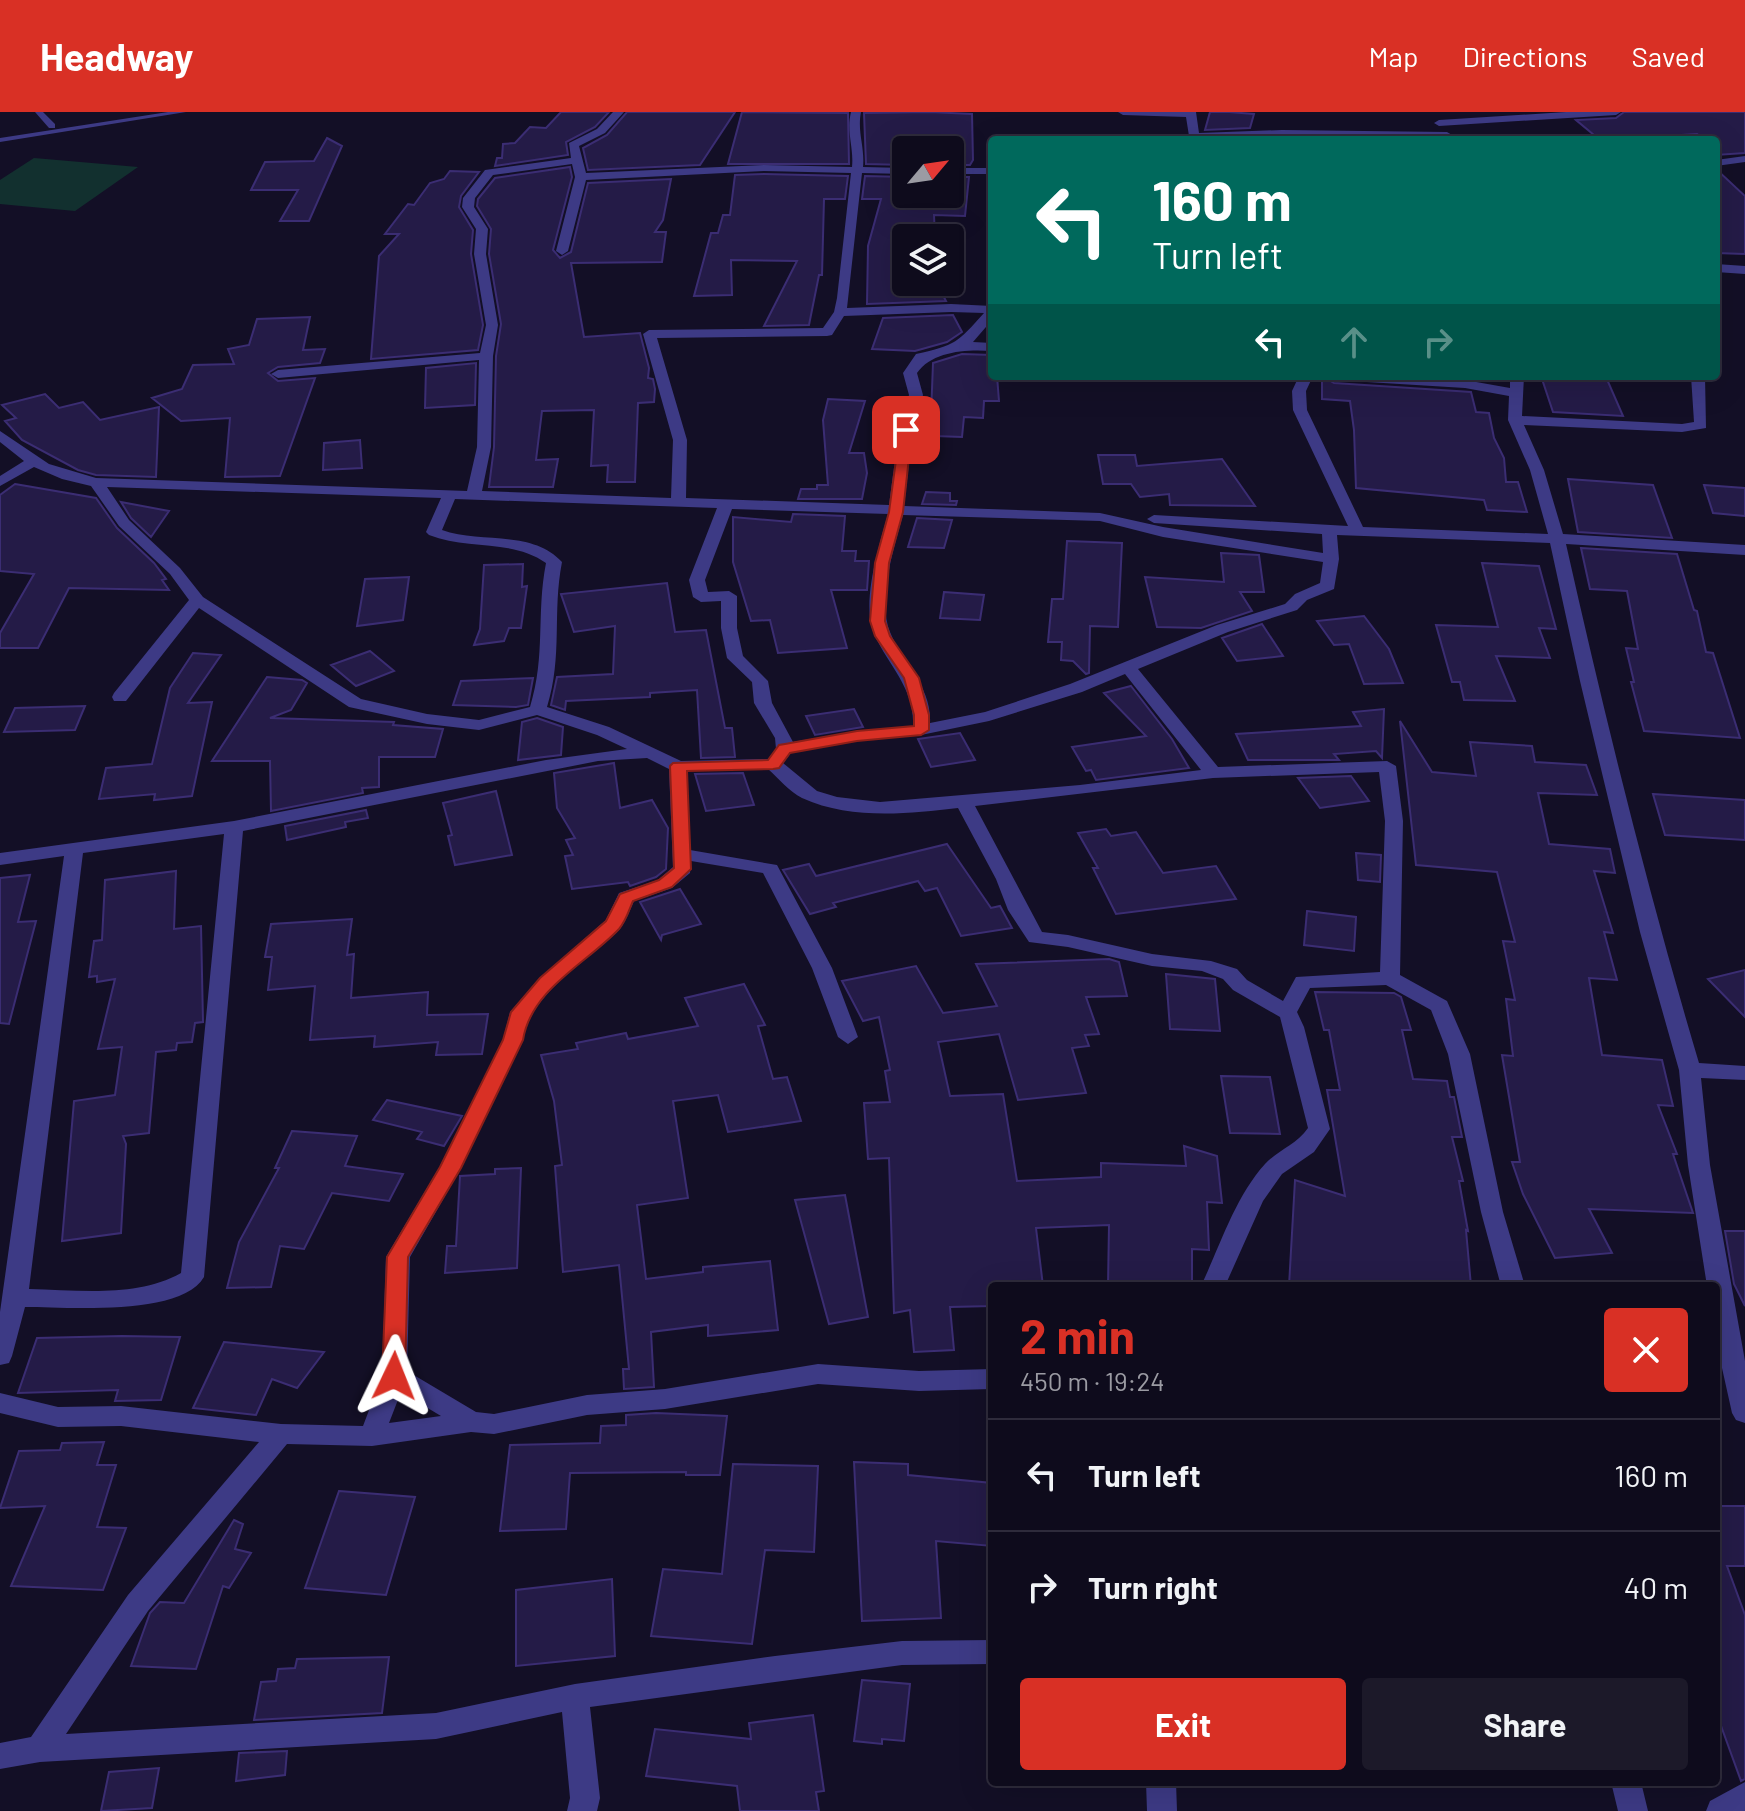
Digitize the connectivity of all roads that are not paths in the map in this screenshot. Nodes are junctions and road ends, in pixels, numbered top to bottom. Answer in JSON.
{"nodes":[{"id":1,"x":39,"y":112,"type":"edge"},
{"id":2,"x":152,"y":112,"type":"edge"},
{"id":3,"x":182,"y":112,"type":"edge"},
{"id":4,"x":619,"y":112,"type":"edge"},
{"id":5,"x":856,"y":112,"type":"edge"},
{"id":6,"x":1123,"y":112,"type":"edge"},
{"id":7,"x":1428,"y":112,"type":"edge"},
{"id":8,"x":1596,"y":112,"type":"edge"},
{"id":9,"x":1616,"y":112,"type":"edge"},
{"id":10,"x":1191,"y":113,"type":"edge"},
{"id":11,"x":1439,"y":123,"type":"junction"},
{"id":12,"x":52,"y":126,"type":"junction"},
{"id":13,"x":1194,"y":136,"type":"edge"},
{"id":14,"x":1194,"y":136,"type":"edge"},
{"id":15,"x":1382,"y":136,"type":"edge"},
{"id":16,"x":1447,"y":136,"type":"edge"},
{"id":17,"x":0,"y":138,"type":"edge"},
{"id":18,"x":1745,"y":159,"type":"edge"},
{"id":19,"x":578,"y":160,"type":"junction"},
{"id":20,"x":1720,"y":162,"type":"edge"},
{"id":21,"x":856,"y":171,"type":"junction"},
{"id":22,"x":892,"y":171,"type":"edge"},
{"id":23,"x":964,"y":171,"type":"edge"},
{"id":24,"x":988,"y":171,"type":"edge"},
{"id":25,"x":581,"y":177,"type":"junction"},
{"id":26,"x":562,"y":251,"type":"dead end"},
{"id":27,"x":1720,"y":268,"type":"edge"},
{"id":28,"x":1745,"y":270,"type":"edge"},
{"id":29,"x":988,"y":311,"type":"edge"},
{"id":30,"x":840,"y":312,"type":"junction"},
{"id":31,"x":988,"y":316,"type":"edge"},
{"id":32,"x":966,"y":345,"type":"junction"},
{"id":33,"x":988,"y":347,"type":"edge"},
{"id":34,"x":486,"y":356,"type":"junction"},
{"id":35,"x":278,"y":374,"type":"dead end"},
{"id":36,"x":1304,"y":380,"type":"edge"},
{"id":37,"x":1400,"y":380,"type":"edge"},
{"id":38,"x":1517,"y":380,"type":"edge"},
{"id":39,"x":1698,"y":380,"type":"edge"},
{"id":40,"x":1517,"y":393,"type":"junction"},
{"id":41,"x":1515,"y":420,"type":"junction"},
{"id":42,"x":0,"y":435,"type":"edge"},
{"id":43,"x":31,"y":463,"type":"junction"},
{"id":44,"x":0,"y":482,"type":"edge"},
{"id":45,"x":96,"y":482,"type":"junction"},
{"id":46,"x":451,"y":492,"type":"junction"},
{"id":47,"x":474,"y":494,"type":"junction"},
{"id":48,"x":678,"y":503,"type":"junction"},
{"id":49,"x":726,"y":504,"type":"junction"},
{"id":50,"x":896,"y":512,"type":"junction"},
{"id":51,"x":1100,"y":517,"type":"junction"},
{"id":52,"x":1329,"y":530,"type":"junction"},
{"id":53,"x":1357,"y":530,"type":"junction"},
{"id":54,"x":1557,"y":539,"type":"junction"},
{"id":55,"x":1745,"y":550,"type":"edge"},
{"id":56,"x":1331,"y":559,"type":"junction"},
{"id":57,"x":197,"y":600,"type":"junction"},
{"id":58,"x":1127,"y":666,"type":"junction"},
{"id":59,"x":120,"y":697,"type":"dead end"},
{"id":60,"x":538,"y":710,"type":"junction"},
{"id":61,"x":921,"y":730,"type":"junction"},
{"id":62,"x":785,"y":749,"type":"junction"},
{"id":63,"x":648,"y":753,"type":"junction"},
{"id":64,"x":773,"y":764,"type":"junction"},
{"id":65,"x":678,"y":766,"type":"junction"},
{"id":66,"x":1213,"y":773,"type":"junction"},
{"id":67,"x":963,"y":801,"type":"junction"},
{"id":68,"x":234,"y":827,"type":"junction"},
{"id":69,"x":74,"y":848,"type":"junction"},
{"id":70,"x":680,"y":854,"type":"junction"},
{"id":71,"x":0,"y":859,"type":"edge"},
{"id":72,"x":1390,"y":978,"type":"junction"},
{"id":73,"x":1287,"y":1012,"type":"junction"},
{"id":74,"x":848,"y":1037,"type":"dead end"},
{"id":75,"x":1690,"y":1070,"type":"junction"},
{"id":76,"x":1745,"y":1073,"type":"edge"},
{"id":77,"x":1215,"y":1282,"type":"edge"},
{"id":78,"x":1512,"y":1282,"type":"edge"},
{"id":79,"x":1718,"y":1282,"type":"edge"},
{"id":80,"x":1720,"y":1295,"type":"edge"},
{"id":81,"x":16,"y":1298,"type":"junction"},
{"id":82,"x":0,"y":1356,"type":"edge"},
{"id":83,"x":394,"y":1376,"type":"junction"},
{"id":84,"x":988,"y":1379,"type":"edge"},
{"id":85,"x":0,"y":1403,"type":"edge"},
{"id":86,"x":1745,"y":1414,"type":"edge"},
{"id":87,"x":471,"y":1422,"type":"junction"},
{"id":88,"x":281,"y":1434,"type":"junction"},
{"id":89,"x":372,"y":1436,"type":"junction"},
{"id":90,"x":988,"y":1652,"type":"edge"},
{"id":91,"x":575,"y":1697,"type":"junction"},
{"id":92,"x":40,"y":1749,"type":"junction"},
{"id":93,"x":0,"y":1756,"type":"edge"},
{"id":94,"x":1161,"y":1786,"type":"edge"},
{"id":95,"x":1627,"y":1786,"type":"edge"},
{"id":96,"x":1745,"y":1796,"type":"edge"},
{"id":97,"x":582,"y":1811,"type":"edge"},
{"id":98,"x":1162,"y":1811,"type":"edge"},
{"id":99,"x":1633,"y":1811,"type":"edge"},
{"id":100,"x":1721,"y":1811,"type":"edge"}],
"edges":[{"from":1,"to":12,"type":"lane"},
{"from":2,"to":12,"type":"lane"},
{"from":3,"to":17,"type":"lane"},
{"from":4,"to":19,"type":"street"},
{"from":5,"to":21,"type":"street"},
{"from":6,"to":10,"type":"street"},
{"from":7,"to":11,"type":"street"},
{"from":8,"to":9,"type":"street"},
{"from":8,"to":11,"type":"street"},
{"from":10,"to":13,"type":"street"},
{"from":11,"to":16,"type":"street"},
{"from":12,"to":17,"type":"lane"},
{"from":14,"to":15,"type":"street"},
{"from":18,"to":20,"type":"street"},
{"from":19,"to":25,"type":"street"},
{"from":19,"to":34,"type":"street"},
{"from":21,"to":22,"type":"street"},
{"from":21,"to":25,"type":"street"},
{"from":21,"to":30,"type":"street"},
{"from":23,"to":24,"type":"street"},
{"from":25,"to":26,"type":"street"},
{"from":27,"to":28,"type":"street"},
{"from":29,"to":30,"type":"street"},
{"from":30,"to":48,"type":"street"},
{"from":31,"to":32,"type":"street"},
{"from":32,"to":33,"type":"street"},
{"from":32,"to":50,"type":"street"},
{"from":34,"to":35,"type":"street"},
{"from":34,"to":47,"type":"street"},
{"from":36,"to":53,"type":"street"},
{"from":37,"to":40,"type":"street"},
{"from":38,"to":40,"type":"street"},
{"from":39,"to":41,"type":"street"},
{"from":40,"to":41,"type":"street"},
{"from":41,"to":54,"type":"street"},
{"from":42,"to":43,"type":"street"},
{"from":43,"to":44,"type":"street"},
{"from":43,"to":45,"type":"street"},
{"from":45,"to":46,"type":"street"},
{"from":45,"to":57,"type":"street"},
{"from":46,"to":47,"type":"street"},
{"from":46,"to":60,"type":"street"},
{"from":47,"to":48,"type":"street"},
{"from":48,"to":49,"type":"street"},
{"from":49,"to":50,"type":"street"},
{"from":49,"to":62,"type":"street"},
{"from":50,"to":51,"type":"street"},
{"from":50,"to":61,"type":"street"},
{"from":51,"to":52,"type":"street"},
{"from":51,"to":56,"type":"street"},
{"from":52,"to":53,"type":"street"},
{"from":52,"to":56,"type":"street"},
{"from":53,"to":54,"type":"street"},
{"from":54,"to":55,"type":"street"},
{"from":54,"to":75,"type":"street"},
{"from":56,"to":58,"type":"street"},
{"from":57,"to":59,"type":"street"},
{"from":57,"to":60,"type":"street"},
{"from":58,"to":61,"type":"street"},
{"from":58,"to":66,"type":"street"},
{"from":60,"to":63,"type":"street"},
{"from":61,"to":62,"type":"street"},
{"from":62,"to":64,"type":"street"},
{"from":63,"to":65,"type":"street"},
{"from":63,"to":68,"type":"street"},
{"from":64,"to":65,"type":"street"},
{"from":64,"to":67,"type":"street"},
{"from":65,"to":70,"type":"street"},
{"from":66,"to":67,"type":"street"},
{"from":66,"to":72,"type":"street"},
{"from":67,"to":73,"type":"street"},
{"from":68,"to":69,"type":"street"},
{"from":68,"to":81,"type":"street"},
{"from":69,"to":71,"type":"street"},
{"from":69,"to":81,"type":"street"},
{"from":70,"to":74,"type":"street"},
{"from":70,"to":83,"type":"street"},
{"from":72,"to":73,"type":"street"},
{"from":72,"to":78,"type":"street"},
{"from":73,"to":77,"type":"street"},
{"from":75,"to":76,"type":"street"},
{"from":75,"to":79,"type":"street"},
{"from":80,"to":86,"type":"street"},
{"from":81,"to":82,"type":"street"},
{"from":83,"to":87,"type":"street"},
{"from":83,"to":89,"type":"street"},
{"from":84,"to":87,"type":"street"},
{"from":85,"to":88,"type":"street"},
{"from":87,"to":89,"type":"street"},
{"from":88,"to":89,"type":"street"},
{"from":88,"to":92,"type":"street"},
{"from":90,"to":91,"type":"street"},
{"from":91,"to":92,"type":"street"},
{"from":91,"to":97,"type":"street"},
{"from":92,"to":93,"type":"street"},
{"from":94,"to":98,"type":"street"},
{"from":95,"to":99,"type":"street"},
{"from":96,"to":100,"type":"street"}]}
